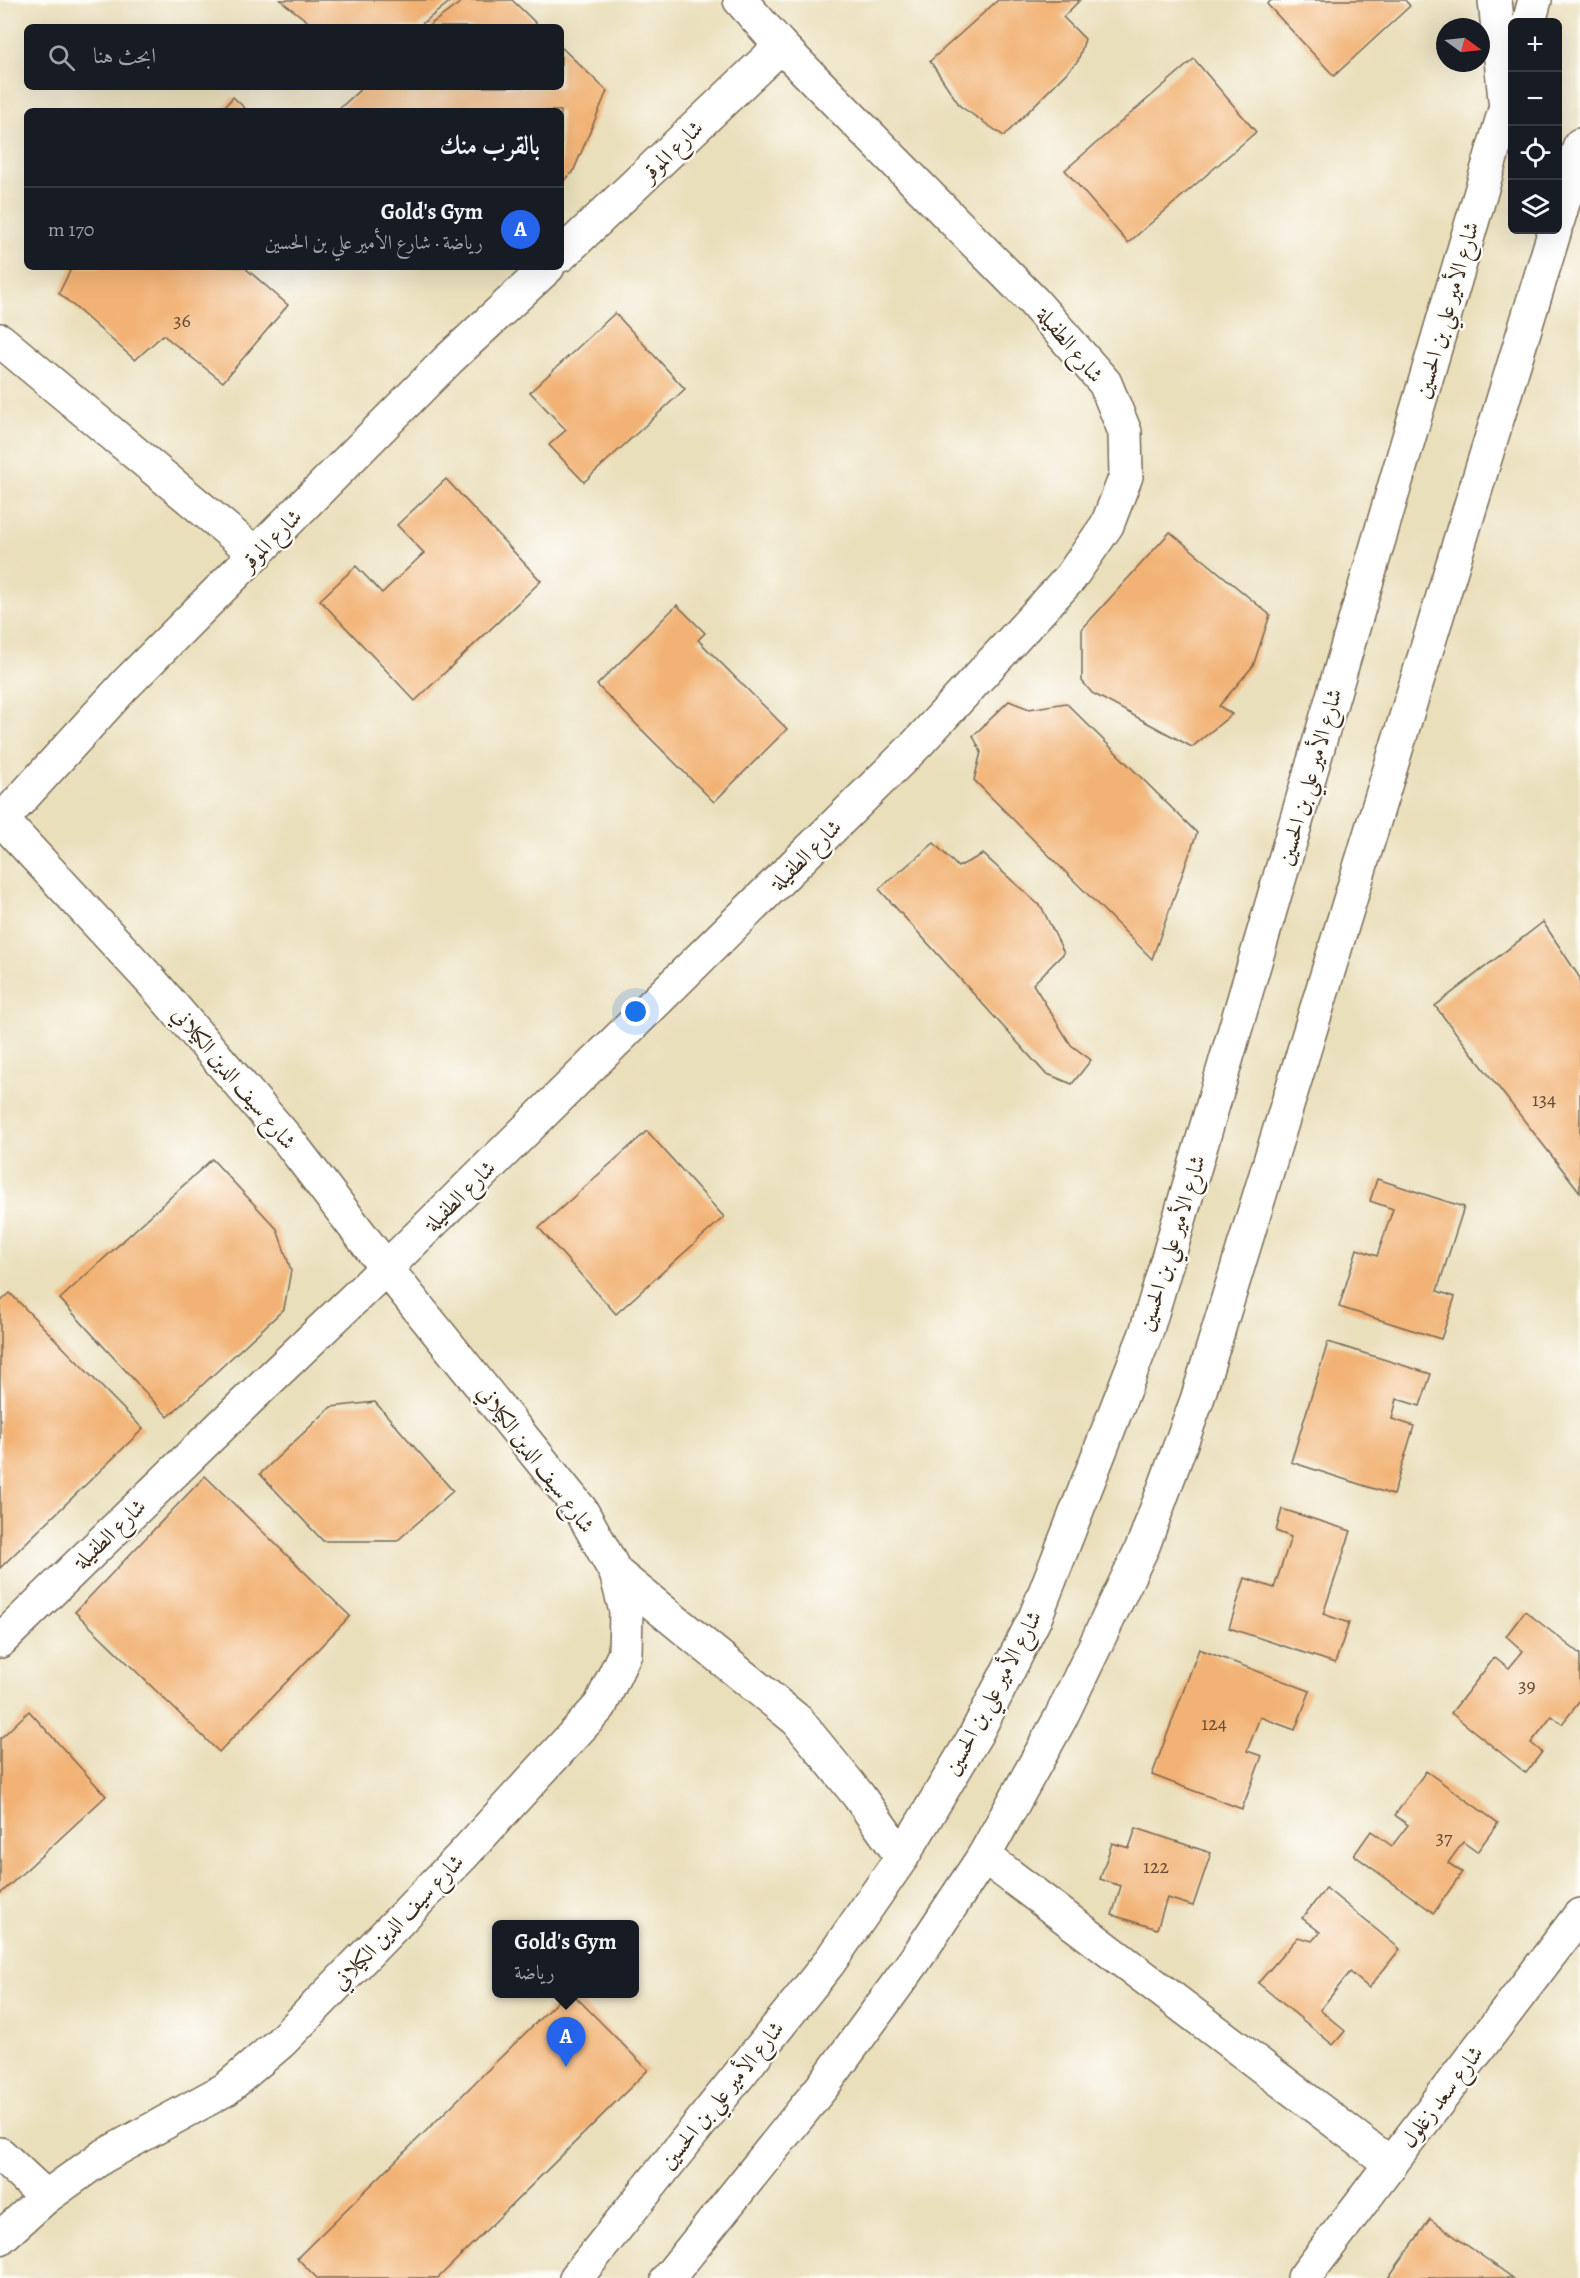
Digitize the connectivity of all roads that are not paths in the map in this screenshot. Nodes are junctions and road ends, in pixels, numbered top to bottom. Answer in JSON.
{"nodes":[{"id":1,"x":740,"y":0,"type":"edge"},
{"id":2,"x":1495,"y":0,"type":"edge"},
{"id":3,"x":1534,"y":0,"type":"edge"},
{"id":4,"x":1530,"y":18,"type":"edge"},
{"id":5,"x":781,"y":46,"type":"junction"},
{"id":6,"x":1508,"y":91,"type":"edge"},
{"id":7,"x":1508,"y":101,"type":"edge"},
{"id":8,"x":1578,"y":158,"type":"edge"},
{"id":9,"x":1562,"y":205,"type":"edge"},
{"id":10,"x":1554,"y":234,"type":"edge"},
{"id":11,"x":564,"y":252,"type":"edge"},
{"id":12,"x":545,"y":270,"type":"edge"},
{"id":13,"x":0,"y":340,"type":"edge"},
{"id":14,"x":256,"y":554,"type":"junction"},
{"id":15,"x":1,"y":819,"type":"edge"},
{"id":16,"x":386,"y":1268,"type":"junction"},
{"id":17,"x":616,"y":1573,"type":"junction"},
{"id":18,"x":0,"y":1641,"type":"edge"},
{"id":19,"x":984,"y":1856,"type":"junction"},
{"id":20,"x":902,"y":1857,"type":"junction"},
{"id":21,"x":1580,"y":1915,"type":"edge"},
{"id":22,"x":0,"y":2154,"type":"edge"},
{"id":23,"x":1392,"y":2164,"type":"junction"},
{"id":24,"x":46,"y":2197,"type":"junction"},
{"id":25,"x":0,"y":2238,"type":"edge"},
{"id":26,"x":576,"y":2278,"type":"edge"},
{"id":27,"x":668,"y":2278,"type":"edge"},
{"id":28,"x":1304,"y":2278,"type":"edge"}],
"edges":[{"from":1,"to":5,"type":"street","name":"شارع الطفيلة"},
{"from":2,"to":6,"type":"street"},
{"from":3,"to":4,"type":"street"},
{"from":5,"to":11,"type":"street","name":"شارع الموقر"},
{"from":5,"to":16,"type":"street","name":"شارع الطفيلة"},
{"from":7,"to":20,"type":"street","name":"شارع الأمير علي بن الحسين"},
{"from":8,"to":9,"type":"street"},
{"from":10,"to":19,"type":"street"},
{"from":12,"to":14,"type":"street","name":"شارع الموقر"},
{"from":13,"to":14,"type":"street"},
{"from":14,"to":15,"type":"street","name":"شارع الموقر"},
{"from":15,"to":16,"type":"street","name":"شارع سيف الدين الكيلاني"},
{"from":16,"to":17,"type":"street","name":"شارع سيف الدين الكيلاني"},
{"from":16,"to":18,"type":"street","name":"شارع الطفيلة"},
{"from":17,"to":20,"type":"street"},
{"from":17,"to":24,"type":"street","name":"شارع سيف الدين الكيلاني"},
{"from":19,"to":23,"type":"street"},
{"from":19,"to":27,"type":"street"},
{"from":20,"to":26,"type":"street","name":"شارع الأمير علي بن الحسين"},
{"from":21,"to":23,"type":"street","name":"شارع سعد زغلول"},
{"from":22,"to":24,"type":"street"},
{"from":23,"to":28,"type":"street","name":"شارع سعد زغلول"},
{"from":24,"to":25,"type":"street","name":"شارع سيف الدين الكيلاني"}]}
